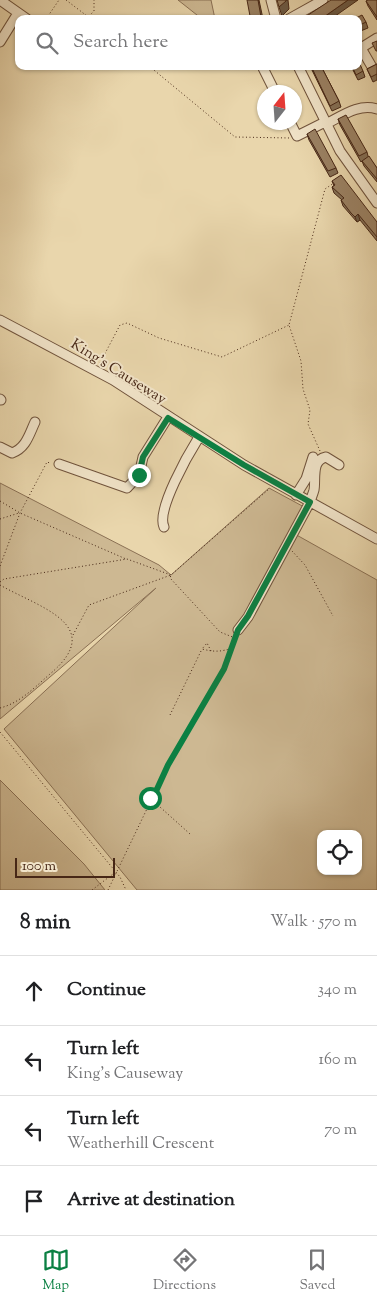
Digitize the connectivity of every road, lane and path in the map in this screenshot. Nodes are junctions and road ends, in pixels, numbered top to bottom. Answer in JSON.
{"nodes":[{"id":1,"x":0,"y":0,"type":"edge"},
{"id":2,"x":58,"y":0,"type":"edge"},
{"id":3,"x":66,"y":0,"type":"edge"},
{"id":4,"x":94,"y":0,"type":"edge"},
{"id":5,"x":271,"y":0,"type":"edge"},
{"id":6,"x":323,"y":0,"type":"edge"},
{"id":7,"x":18,"y":13,"type":"joint"},
{"id":8,"x":21,"y":15,"type":"edge"},
{"id":9,"x":49,"y":15,"type":"edge"},
{"id":10,"x":86,"y":15,"type":"edge"},
{"id":11,"x":90,"y":15,"type":"edge"},
{"id":12,"x":275,"y":15,"type":"edge"},
{"id":13,"x":296,"y":15,"type":"edge"},
{"id":14,"x":15,"y":18,"type":"edge"},
{"id":15,"x":377,"y":38,"type":"edge"},
{"id":16,"x":0,"y":42,"type":"edge"},
{"id":17,"x":362,"y":47,"type":"edge"},
{"id":18,"x":362,"y":50,"type":"edge"},
{"id":19,"x":372,"y":67,"type":"edge"},
{"id":20,"x":154,"y":70,"type":"edge"},
{"id":21,"x":264,"y":70,"type":"edge"},
{"id":22,"x":300,"y":70,"type":"edge"},
{"id":23,"x":272,"y":85,"type":"edge"},
{"id":24,"x":377,"y":109,"type":"edge"},
{"id":25,"x":326,"y":123,"type":"junction"},
{"id":26,"x":295,"y":130,"type":"edge"},
{"id":27,"x":298,"y":136,"type":"junction"},
{"id":28,"x":338,"y":179,"type":"edge"},
{"id":29,"x":377,"y":203,"type":"edge"},
{"id":30,"x":0,"y":320,"type":"edge"},
{"id":31,"x":289,"y":325,"type":"junction"},
{"id":32,"x":96,"y":370,"type":"junction"},
{"id":33,"x":168,"y":418,"type":"junction"},
{"id":34,"x":35,"y":420,"type":"dead end"},
{"id":35,"x":199,"y":437,"type":"junction"},
{"id":36,"x":0,"y":447,"type":"edge"},
{"id":37,"x":313,"y":457,"type":"dead end"},
{"id":38,"x":323,"y":457,"type":"junction"},
{"id":39,"x":59,"y":464,"type":"joint"},
{"id":40,"x":339,"y":465,"type":"dead end"},
{"id":41,"x":276,"y":483,"type":"junction"},
{"id":42,"x":296,"y":495,"type":"junction"},
{"id":43,"x":0,"y":501,"type":"edge"},
{"id":44,"x":310,"y":502,"type":"junction"},
{"id":45,"x":20,"y":513,"type":"junction"},
{"id":46,"x":0,"y":519,"type":"edge"},
{"id":47,"x":164,"y":527,"type":"dead end"},
{"id":48,"x":377,"y":539,"type":"edge"},
{"id":49,"x":287,"y":545,"type":"junction"},
{"id":50,"x":127,"y":559,"type":"junction"},
{"id":51,"x":0,"y":566,"type":"edge"},
{"id":52,"x":171,"y":575,"type":"junction"},
{"id":53,"x":0,"y":582,"type":"edge"},
{"id":54,"x":0,"y":585,"type":"edge"},
{"id":55,"x":333,"y":616,"type":"dead end"},
{"id":56,"x":237,"y":634,"type":"junction"},
{"id":57,"x":73,"y":635,"type":"junction"},
{"id":58,"x":233,"y":648,"type":"junction"},
{"id":59,"x":202,"y":649,"type":"junction"},
{"id":60,"x":211,"y":652,"type":"junction"},
{"id":61,"x":0,"y":708,"type":"edge"},
{"id":62,"x":170,"y":716,"type":"dead end"},
{"id":63,"x":0,"y":732,"type":"edge"},
{"id":64,"x":151,"y":799,"type":"junction"},
{"id":65,"x":190,"y":834,"type":"dead end"},
{"id":66,"x":115,"y":872,"type":"junction"},
{"id":67,"x":92,"y":890,"type":"edge"},
{"id":68,"x":108,"y":890,"type":"edge"},
{"id":69,"x":126,"y":890,"type":"edge"}],
"edges":[{"from":1,"to":7,"type":"street"},
{"from":2,"to":9,"type":"path"},
{"from":3,"to":10,"type":"path"},
{"from":4,"to":11,"type":"path"},
{"from":5,"to":12,"type":"street"},
{"from":6,"to":13,"type":"street"},
{"from":7,"to":8,"type":"street"},
{"from":14,"to":16,"type":"street"},
{"from":15,"to":17,"type":"street"},
{"from":18,"to":19,"type":"street"},
{"from":20,"to":27,"type":"path"},
{"from":21,"to":23,"type":"street"},
{"from":22,"to":25,"type":"street"},
{"from":24,"to":25,"type":"street"},
{"from":25,"to":27,"type":"street"},
{"from":25,"to":29,"type":"street"},
{"from":26,"to":27,"type":"street"},
{"from":28,"to":31,"type":"path"},
{"from":30,"to":32,"type":"street","name":"King's Causeway"},
{"from":31,"to":32,"type":"path"},
{"from":31,"to":38,"type":"path"},
{"from":32,"to":33,"type":"street","name":"King's Causeway"},
{"from":33,"to":35,"type":"street","name":"King's Causeway"},
{"from":33,"to":39,"type":"street"},
{"from":34,"to":36,"type":"street"},
{"from":35,"to":41,"type":"street","name":"King's Causeway"},
{"from":35,"to":47,"type":"street"},
{"from":37,"to":42,"type":"street"},
{"from":38,"to":40,"type":"street"},
{"from":38,"to":44,"type":"street"},
{"from":39,"to":45,"type":"path"},
{"from":41,"to":42,"type":"street","name":"King's Causeway"},
{"from":41,"to":52,"type":"path"},
{"from":42,"to":44,"type":"street","name":"King's Causeway"},
{"from":43,"to":45,"type":"path"},
{"from":44,"to":48,"type":"street","name":"King's Causeway"},
{"from":44,"to":49,"type":"street"},
{"from":45,"to":46,"type":"path"},
{"from":45,"to":50,"type":"path"},
{"from":45,"to":51,"type":"path"},
{"from":49,"to":55,"type":"path"},
{"from":49,"to":56,"type":"street"},
{"from":50,"to":52,"type":"path"},
{"from":50,"to":53,"type":"path"},
{"from":52,"to":56,"type":"path"},
{"from":52,"to":57,"type":"path"},
{"from":54,"to":57,"type":"path"},
{"from":56,"to":58,"type":"path"},
{"from":57,"to":61,"type":"path"},
{"from":58,"to":60,"type":"path"},
{"from":58,"to":64,"type":"path"},
{"from":59,"to":60,"type":"path"},
{"from":59,"to":60,"type":"path"},
{"from":59,"to":62,"type":"path"},
{"from":63,"to":66,"type":"path"},
{"from":64,"to":65,"type":"path"},
{"from":64,"to":66,"type":"path"},
{"from":66,"to":67,"type":"path"},
{"from":66,"to":68,"type":"path"},
{"from":66,"to":69,"type":"path"}]}
